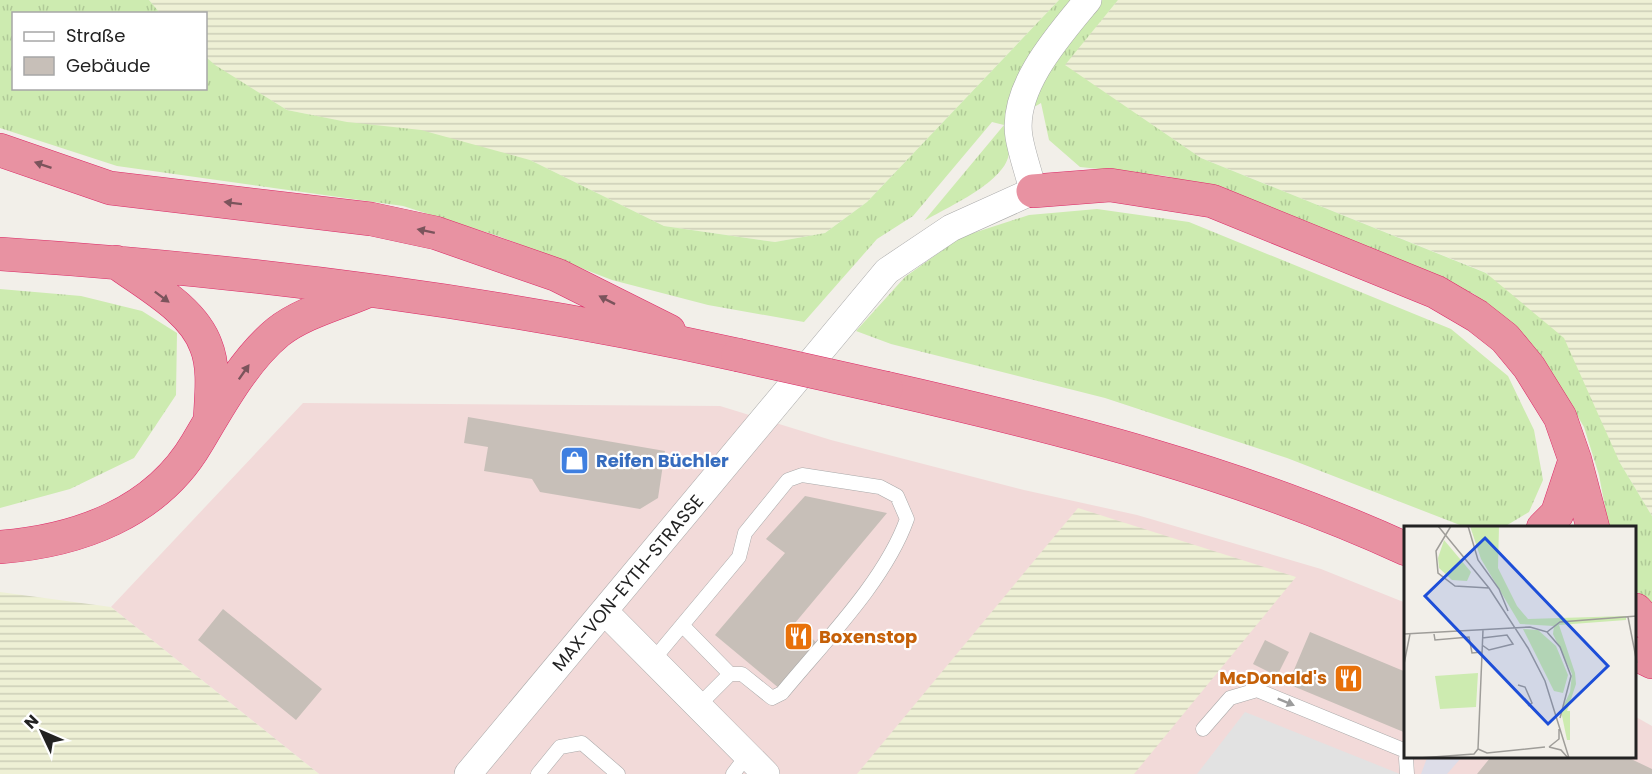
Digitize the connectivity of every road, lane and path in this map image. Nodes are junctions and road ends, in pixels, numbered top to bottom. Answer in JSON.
{"nodes":[{"id":1,"x":1088,"y":0,"type":"edge"},
{"id":2,"x":0,"y":150,"type":"edge"},
{"id":3,"x":1033,"y":191,"type":"junction"},
{"id":4,"x":0,"y":254,"type":"edge"},
{"id":5,"x":116,"y":261,"type":"junction"},
{"id":6,"x":365,"y":292,"type":"junction"},
{"id":7,"x":697,"y":346,"type":"junction"},
{"id":8,"x":210,"y":420,"type":"junction"},
{"id":9,"x":1575,"y":459,"type":"junction"},
{"id":10,"x":1348,"y":522,"type":"junction"},
{"id":11,"x":1545,"y":526,"type":"edge"},
{"id":12,"x":1592,"y":526,"type":"edge"},
{"id":13,"x":1404,"y":530,"type":"edge"},
{"id":14,"x":0,"y":547,"type":"edge"},
{"id":15,"x":1404,"y":548,"type":"edge"},
{"id":16,"x":604,"y":611,"type":"junction"},
{"id":17,"x":1637,"y":612,"type":"edge"},
{"id":18,"x":682,"y":625,"type":"junction"},
{"id":19,"x":1652,"y":628,"type":"edge"},
{"id":20,"x":1637,"y":655,"type":"edge"},
{"id":21,"x":653,"y":660,"type":"junction"},
{"id":22,"x":1652,"y":662,"type":"edge"},
{"id":23,"x":730,"y":674,"type":"junction"},
{"id":24,"x":699,"y":705,"type":"junction"},
{"id":25,"x":1203,"y":729,"type":"dead end"},
{"id":26,"x":1404,"y":748,"type":"edge"},
{"id":27,"x":1406,"y":759,"type":"edge"},
{"id":28,"x":740,"y":764,"type":"edge"},
{"id":29,"x":468,"y":774,"type":"edge"},
{"id":30,"x":538,"y":774,"type":"edge"},
{"id":31,"x":618,"y":774,"type":"edge"},
{"id":32,"x":766,"y":774,"type":"edge"},
{"id":33,"x":1407,"y":774,"type":"edge"}],
"edges":[{"from":1,"to":3,"type":"street"},
{"from":7,"to":2,"type":"highway","one_way":true},
{"from":3,"to":9,"type":"highway"},
{"from":3,"to":16,"type":"street","name":"MAX-VON-EYTH-STRASSE"},
{"from":4,"to":5,"type":"highway"},
{"from":5,"to":6,"type":"highway"},
{"from":5,"to":8,"type":"highway","one_way":true},
{"from":6,"to":7,"type":"highway"},
{"from":8,"to":6,"type":"highway","one_way":true},
{"from":7,"to":10,"type":"highway","bridge":true},
{"from":8,"to":14,"type":"highway"},
{"from":9,"to":11,"type":"highway"},
{"from":9,"to":12,"type":"highway"},
{"from":10,"to":13,"type":"highway"},
{"from":10,"to":15,"type":"highway"},
{"from":16,"to":21,"type":"street"},
{"from":16,"to":29,"type":"street","name":"MAX-VON-EYTH-STRASSE"},
{"from":17,"to":19,"type":"highway"},
{"from":18,"to":21,"type":"lane"},
{"from":18,"to":23,"type":"lane"},
{"from":18,"to":23,"type":"lane"},
{"from":20,"to":22,"type":"highway"},
{"from":21,"to":24,"type":"street"},
{"from":23,"to":24,"type":"lane"},
{"from":24,"to":28,"type":"street"},
{"from":25,"to":26,"type":"lane","one_way":true},
{"from":27,"to":33,"type":"lane"},
{"from":28,"to":32,"type":"street"},
{"from":30,"to":31,"type":"lane"}]}
